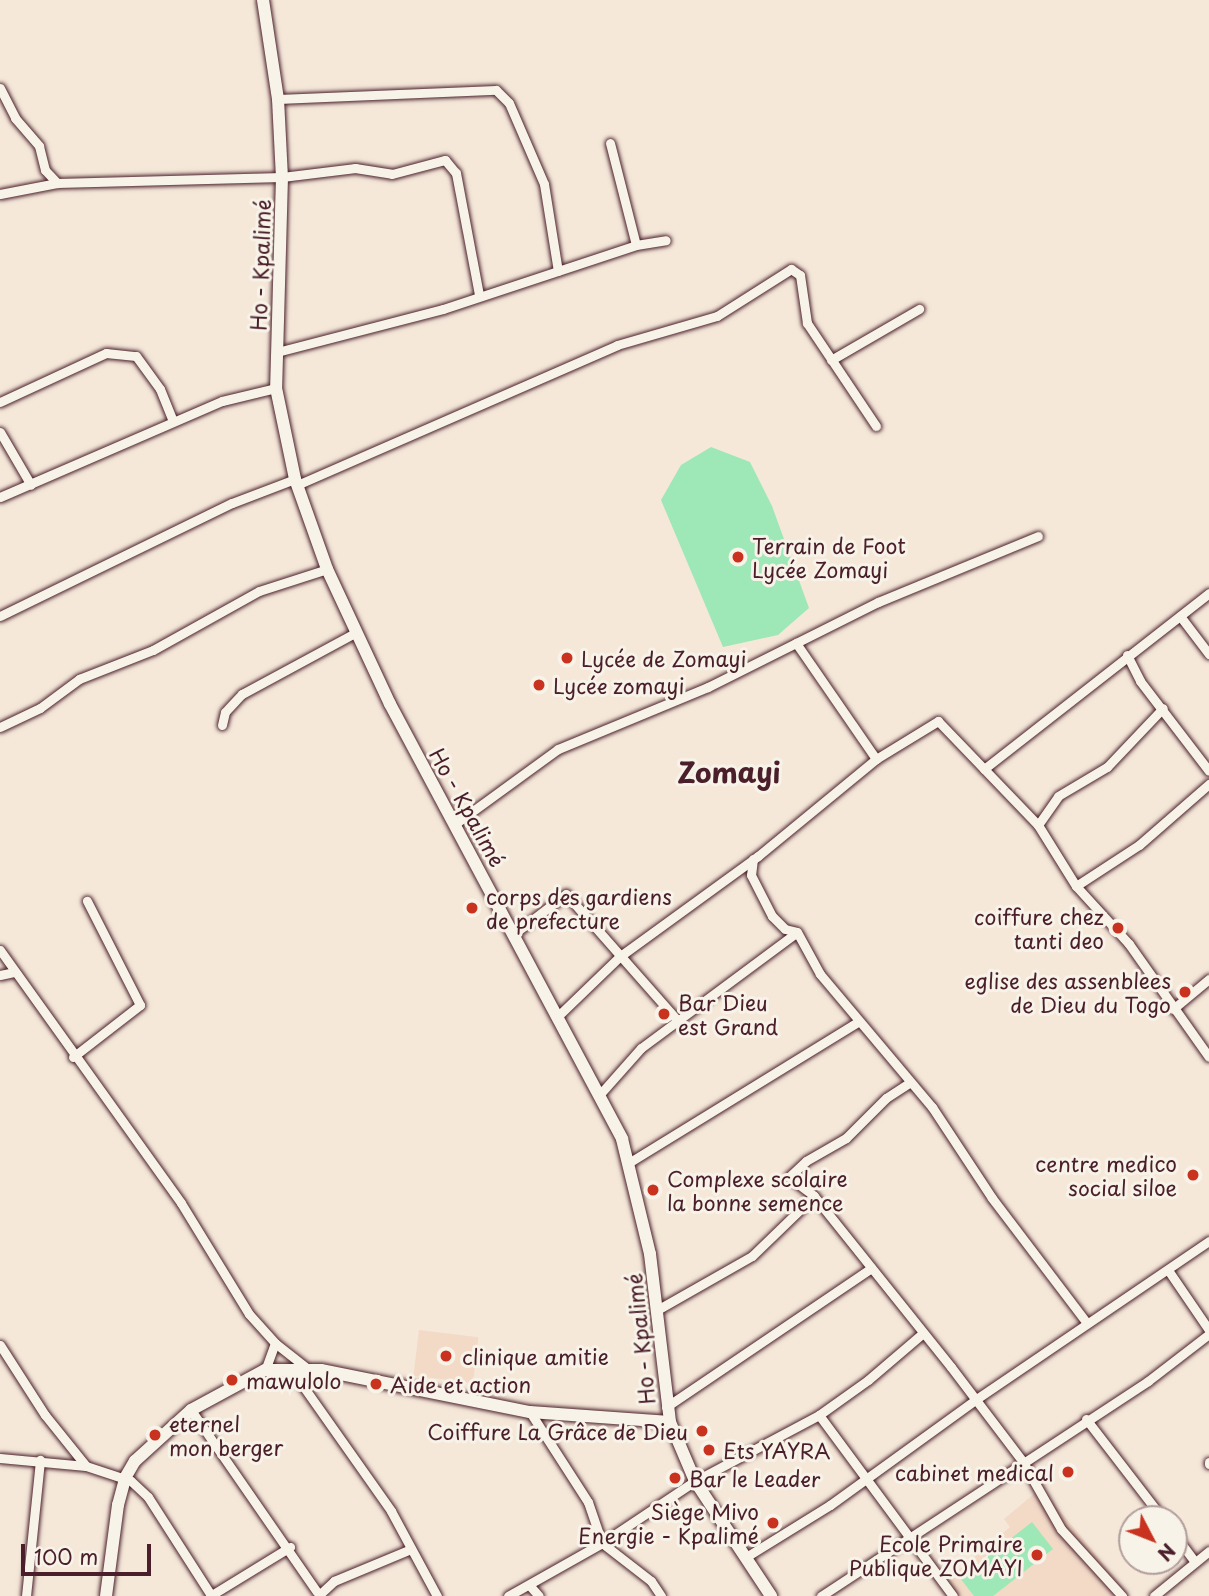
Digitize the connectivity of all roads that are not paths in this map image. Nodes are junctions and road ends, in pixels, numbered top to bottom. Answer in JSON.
{"nodes":[{"id":1,"x":263,"y":0,"type":"edge"},
{"id":2,"x":0,"y":88,"type":"edge"},
{"id":3,"x":278,"y":99,"type":"junction"},
{"id":4,"x":610,"y":144,"type":"dead end"},
{"id":5,"x":282,"y":177,"type":"junction"},
{"id":6,"x":57,"y":183,"type":"junction"},
{"id":7,"x":0,"y":194,"type":"edge"},
{"id":8,"x":666,"y":240,"type":"dead end"},
{"id":9,"x":636,"y":245,"type":"junction"},
{"id":10,"x":558,"y":271,"type":"junction"},
{"id":11,"x":479,"y":295,"type":"junction"},
{"id":12,"x":919,"y":309,"type":"dead end"},
{"id":13,"x":277,"y":352,"type":"junction"},
{"id":14,"x":831,"y":360,"type":"junction"},
{"id":15,"x":276,"y":388,"type":"junction"},
{"id":16,"x":0,"y":402,"type":"edge"},
{"id":17,"x":173,"y":422,"type":"junction"},
{"id":18,"x":876,"y":426,"type":"dead end"},
{"id":19,"x":0,"y":432,"type":"edge"},
{"id":20,"x":296,"y":482,"type":"junction"},
{"id":21,"x":31,"y":485,"type":"junction"},
{"id":22,"x":0,"y":498,"type":"edge"},
{"id":23,"x":1038,"y":536,"type":"dead end"},
{"id":24,"x":327,"y":569,"type":"junction"},
{"id":25,"x":1209,"y":593,"type":"edge"},
{"id":26,"x":0,"y":616,"type":"edge"},
{"id":27,"x":1180,"y":616,"type":"junction"},
{"id":28,"x":355,"y":633,"type":"junction"},
{"id":29,"x":796,"y":643,"type":"junction"},
{"id":30,"x":1209,"y":654,"type":"edge"},
{"id":31,"x":1128,"y":655,"type":"junction"},
{"id":32,"x":1163,"y":708,"type":"junction"},
{"id":33,"x":222,"y":725,"type":"dead end"},
{"id":34,"x":0,"y":727,"type":"edge"},
{"id":35,"x":876,"y":759,"type":"junction"},
{"id":36,"x":984,"y":768,"type":"junction"},
{"id":37,"x":1209,"y":771,"type":"edge"},
{"id":38,"x":1209,"y":784,"type":"edge"},
{"id":39,"x":455,"y":824,"type":"junction"},
{"id":40,"x":1038,"y":825,"type":"junction"},
{"id":41,"x":753,"y":859,"type":"junction"},
{"id":42,"x":1076,"y":886,"type":"junction"},
{"id":43,"x":87,"y":901,"type":"dead end"},
{"id":44,"x":797,"y":932,"type":"junction"},
{"id":45,"x":514,"y":933,"type":"junction"},
{"id":46,"x":0,"y":950,"type":"edge"},
{"id":47,"x":620,"y":957,"type":"junction"},
{"id":48,"x":14,"y":972,"type":"junction"},
{"id":49,"x":0,"y":975,"type":"edge"},
{"id":50,"x":1209,"y":979,"type":"edge"},
{"id":51,"x":1173,"y":1009,"type":"junction"},
{"id":52,"x":558,"y":1016,"type":"junction"},
{"id":53,"x":677,"y":1020,"type":"junction"},
{"id":54,"x":859,"y":1021,"type":"junction"},
{"id":55,"x":73,"y":1057,"type":"junction"},
{"id":56,"x":1209,"y":1057,"type":"edge"},
{"id":57,"x":909,"y":1083,"type":"junction"},
{"id":58,"x":601,"y":1094,"type":"junction"},
{"id":59,"x":630,"y":1162,"type":"junction"},
{"id":60,"x":814,"y":1196,"type":"junction"},
{"id":61,"x":1209,"y":1241,"type":"edge"},
{"id":62,"x":871,"y":1268,"type":"junction"},
{"id":63,"x":1168,"y":1270,"type":"junction"},
{"id":64,"x":657,"y":1310,"type":"junction"},
{"id":65,"x":1087,"y":1323,"type":"junction"},
{"id":66,"x":923,"y":1332,"type":"junction"},
{"id":67,"x":1209,"y":1332,"type":"edge"},
{"id":68,"x":275,"y":1343,"type":"junction"},
{"id":69,"x":0,"y":1345,"type":"edge"},
{"id":70,"x":290,"y":1367,"type":"junction"},
{"id":71,"x":308,"y":1369,"type":"junction"},
{"id":72,"x":265,"y":1370,"type":"junction"},
{"id":73,"x":975,"y":1400,"type":"junction"},
{"id":74,"x":666,"y":1407,"type":"junction"},
{"id":75,"x":191,"y":1410,"type":"junction"},
{"id":76,"x":530,"y":1412,"type":"junction"},
{"id":77,"x":819,"y":1415,"type":"junction"},
{"id":78,"x":1086,"y":1419,"type":"junction"},
{"id":79,"x":670,"y":1422,"type":"junction"},
{"id":80,"x":0,"y":1458,"type":"edge"},
{"id":81,"x":40,"y":1461,"type":"junction"},
{"id":82,"x":1023,"y":1462,"type":"junction"},
{"id":83,"x":86,"y":1466,"type":"junction"},
{"id":84,"x":125,"y":1478,"type":"junction"},
{"id":85,"x":866,"y":1479,"type":"junction"},
{"id":86,"x":695,"y":1481,"type":"junction"},
{"id":87,"x":1152,"y":1505,"type":"edge"},
{"id":88,"x":911,"y":1540,"type":"junction"},
{"id":89,"x":602,"y":1544,"type":"junction"},
{"id":90,"x":290,"y":1547,"type":"junction"},
{"id":91,"x":411,"y":1549,"type":"junction"},
{"id":92,"x":1209,"y":1551,"type":"edge"},
{"id":93,"x":1188,"y":1553,"type":"edge"},
{"id":94,"x":746,"y":1557,"type":"junction"},
{"id":95,"x":1195,"y":1562,"type":"junction"},
{"id":96,"x":530,"y":1586,"type":"junction"},
{"id":97,"x":211,"y":1595,"type":"edge"},
{"id":98,"x":319,"y":1595,"type":"edge"},
{"id":99,"x":26,"y":1596,"type":"edge"},
{"id":100,"x":106,"y":1596,"type":"edge"},
{"id":101,"x":437,"y":1596,"type":"edge"},
{"id":102,"x":508,"y":1596,"type":"edge"},
{"id":103,"x":540,"y":1596,"type":"edge"},
{"id":104,"x":661,"y":1596,"type":"edge"},
{"id":105,"x":771,"y":1596,"type":"edge"},
{"id":106,"x":821,"y":1596,"type":"edge"},
{"id":107,"x":953,"y":1596,"type":"edge"},
{"id":108,"x":1122,"y":1596,"type":"edge"},
{"id":109,"x":1154,"y":1596,"type":"edge"}],
"edges":[{"from":1,"to":3,"type":"main road","name":"Ho - Kpalimé"},
{"from":2,"to":6,"type":"street"},
{"from":3,"to":5,"type":"main road","name":"Ho - Kpalimé"},
{"from":3,"to":10,"type":"street"},
{"from":4,"to":9,"type":"street"},
{"from":5,"to":6,"type":"street"},
{"from":5,"to":11,"type":"street"},
{"from":5,"to":13,"type":"main road","name":"Ho - Kpalimé"},
{"from":6,"to":7,"type":"street"},
{"from":8,"to":9,"type":"street"},
{"from":9,"to":10,"type":"street"},
{"from":10,"to":11,"type":"street"},
{"from":11,"to":13,"type":"street"},
{"from":12,"to":14,"type":"street"},
{"from":13,"to":15,"type":"main road","name":"Ho - Kpalimé"},
{"from":14,"to":18,"type":"street"},
{"from":14,"to":20,"type":"street"},
{"from":15,"to":17,"type":"street"},
{"from":15,"to":20,"type":"main road","name":"Ho - Kpalimé"},
{"from":16,"to":17,"type":"street"},
{"from":17,"to":21,"type":"street"},
{"from":19,"to":21,"type":"street"},
{"from":20,"to":24,"type":"main road","name":"Ho - Kpalimé"},
{"from":20,"to":26,"type":"street"},
{"from":21,"to":22,"type":"street"},
{"from":23,"to":29,"type":"street"},
{"from":24,"to":28,"type":"main road","name":"Ho - Kpalimé"},
{"from":24,"to":34,"type":"street"},
{"from":25,"to":27,"type":"street"},
{"from":27,"to":30,"type":"street"},
{"from":27,"to":31,"type":"street"},
{"from":28,"to":33,"type":"street"},
{"from":28,"to":39,"type":"main road","name":"Ho - Kpalimé"},
{"from":29,"to":35,"type":"street"},
{"from":29,"to":39,"type":"street"},
{"from":31,"to":32,"type":"street"},
{"from":31,"to":36,"type":"street"},
{"from":32,"to":37,"type":"street"},
{"from":32,"to":40,"type":"street"},
{"from":35,"to":36,"type":"street"},
{"from":35,"to":41,"type":"street"},
{"from":36,"to":40,"type":"street"},
{"from":38,"to":42,"type":"street"},
{"from":39,"to":45,"type":"main road","name":"Ho - Kpalimé"},
{"from":40,"to":42,"type":"street"},
{"from":41,"to":44,"type":"street"},
{"from":41,"to":47,"type":"street"},
{"from":42,"to":51,"type":"street"},
{"from":43,"to":55,"type":"street"},
{"from":44,"to":53,"type":"street"},
{"from":44,"to":54,"type":"street"},
{"from":45,"to":47,"type":"street"},
{"from":45,"to":52,"type":"main road","name":"Ho - Kpalimé"},
{"from":46,"to":48,"type":"street"},
{"from":47,"to":52,"type":"street"},
{"from":47,"to":53,"type":"street"},
{"from":48,"to":49,"type":"street"},
{"from":48,"to":55,"type":"street"},
{"from":50,"to":51,"type":"street"},
{"from":51,"to":56,"type":"street"},
{"from":52,"to":58,"type":"main road","name":"Ho - Kpalimé"},
{"from":53,"to":58,"type":"street"},
{"from":54,"to":57,"type":"street"},
{"from":54,"to":59,"type":"street"},
{"from":55,"to":68,"type":"street"},
{"from":57,"to":60,"type":"street"},
{"from":57,"to":65,"type":"street"},
{"from":58,"to":59,"type":"main road","name":"Ho - Kpalimé"},
{"from":59,"to":64,"type":"main road","name":"Ho - Kpalimé"},
{"from":60,"to":62,"type":"street"},
{"from":60,"to":64,"type":"street"},
{"from":61,"to":63,"type":"street"},
{"from":62,"to":66,"type":"street"},
{"from":62,"to":74,"type":"street"},
{"from":63,"to":65,"type":"street"},
{"from":63,"to":67,"type":"street"},
{"from":64,"to":74,"type":"main road","name":"Ho - Kpalimé"},
{"from":65,"to":73,"type":"street"},
{"from":66,"to":73,"type":"street"},
{"from":66,"to":77,"type":"street"},
{"from":67,"to":78,"type":"street"},
{"from":68,"to":71,"type":"street"},
{"from":68,"to":72,"type":"street"},
{"from":69,"to":83,"type":"street"},
{"from":70,"to":71,"type":"main road"},
{"from":70,"to":72,"type":"main road"},
{"from":70,"to":91,"type":"street"},
{"from":71,"to":76,"type":"main road"},
{"from":72,"to":75,"type":"main road"},
{"from":73,"to":82,"type":"street"},
{"from":73,"to":85,"type":"street"},
{"from":74,"to":79,"type":"main road","name":"Ho - Kpalimé"},
{"from":75,"to":84,"type":"main road"},
{"from":75,"to":90,"type":"street"},
{"from":76,"to":79,"type":"main road"},
{"from":76,"to":89,"type":"street"},
{"from":77,"to":85,"type":"street"},
{"from":77,"to":86,"type":"street"},
{"from":78,"to":82,"type":"street"},
{"from":78,"to":87,"type":"street"},
{"from":79,"to":86,"type":"main road","name":"Ho - Kpalimé"},
{"from":80,"to":81,"type":"street"},
{"from":81,"to":83,"type":"street"},
{"from":81,"to":99,"type":"street"},
{"from":82,"to":88,"type":"street"},
{"from":82,"to":108,"type":"street"},
{"from":83,"to":84,"type":"street"},
{"from":84,"to":97,"type":"street"},
{"from":84,"to":100,"type":"main road"},
{"from":85,"to":88,"type":"street"},
{"from":85,"to":94,"type":"street"},
{"from":86,"to":89,"type":"street"},
{"from":86,"to":94,"type":"main road","name":"Ho - Kpalimé"},
{"from":88,"to":106,"type":"street"},
{"from":88,"to":107,"type":"street"},
{"from":89,"to":96,"type":"street"},
{"from":89,"to":104,"type":"street"},
{"from":90,"to":97,"type":"street"},
{"from":90,"to":98,"type":"street"},
{"from":91,"to":98,"type":"street"},
{"from":91,"to":101,"type":"street"},
{"from":92,"to":95,"type":"street"},
{"from":93,"to":95,"type":"street"},
{"from":94,"to":105,"type":"main road","name":"Ho - Kpalimé"},
{"from":95,"to":109,"type":"street"},
{"from":96,"to":102,"type":"street"},
{"from":96,"to":103,"type":"street"}]}
